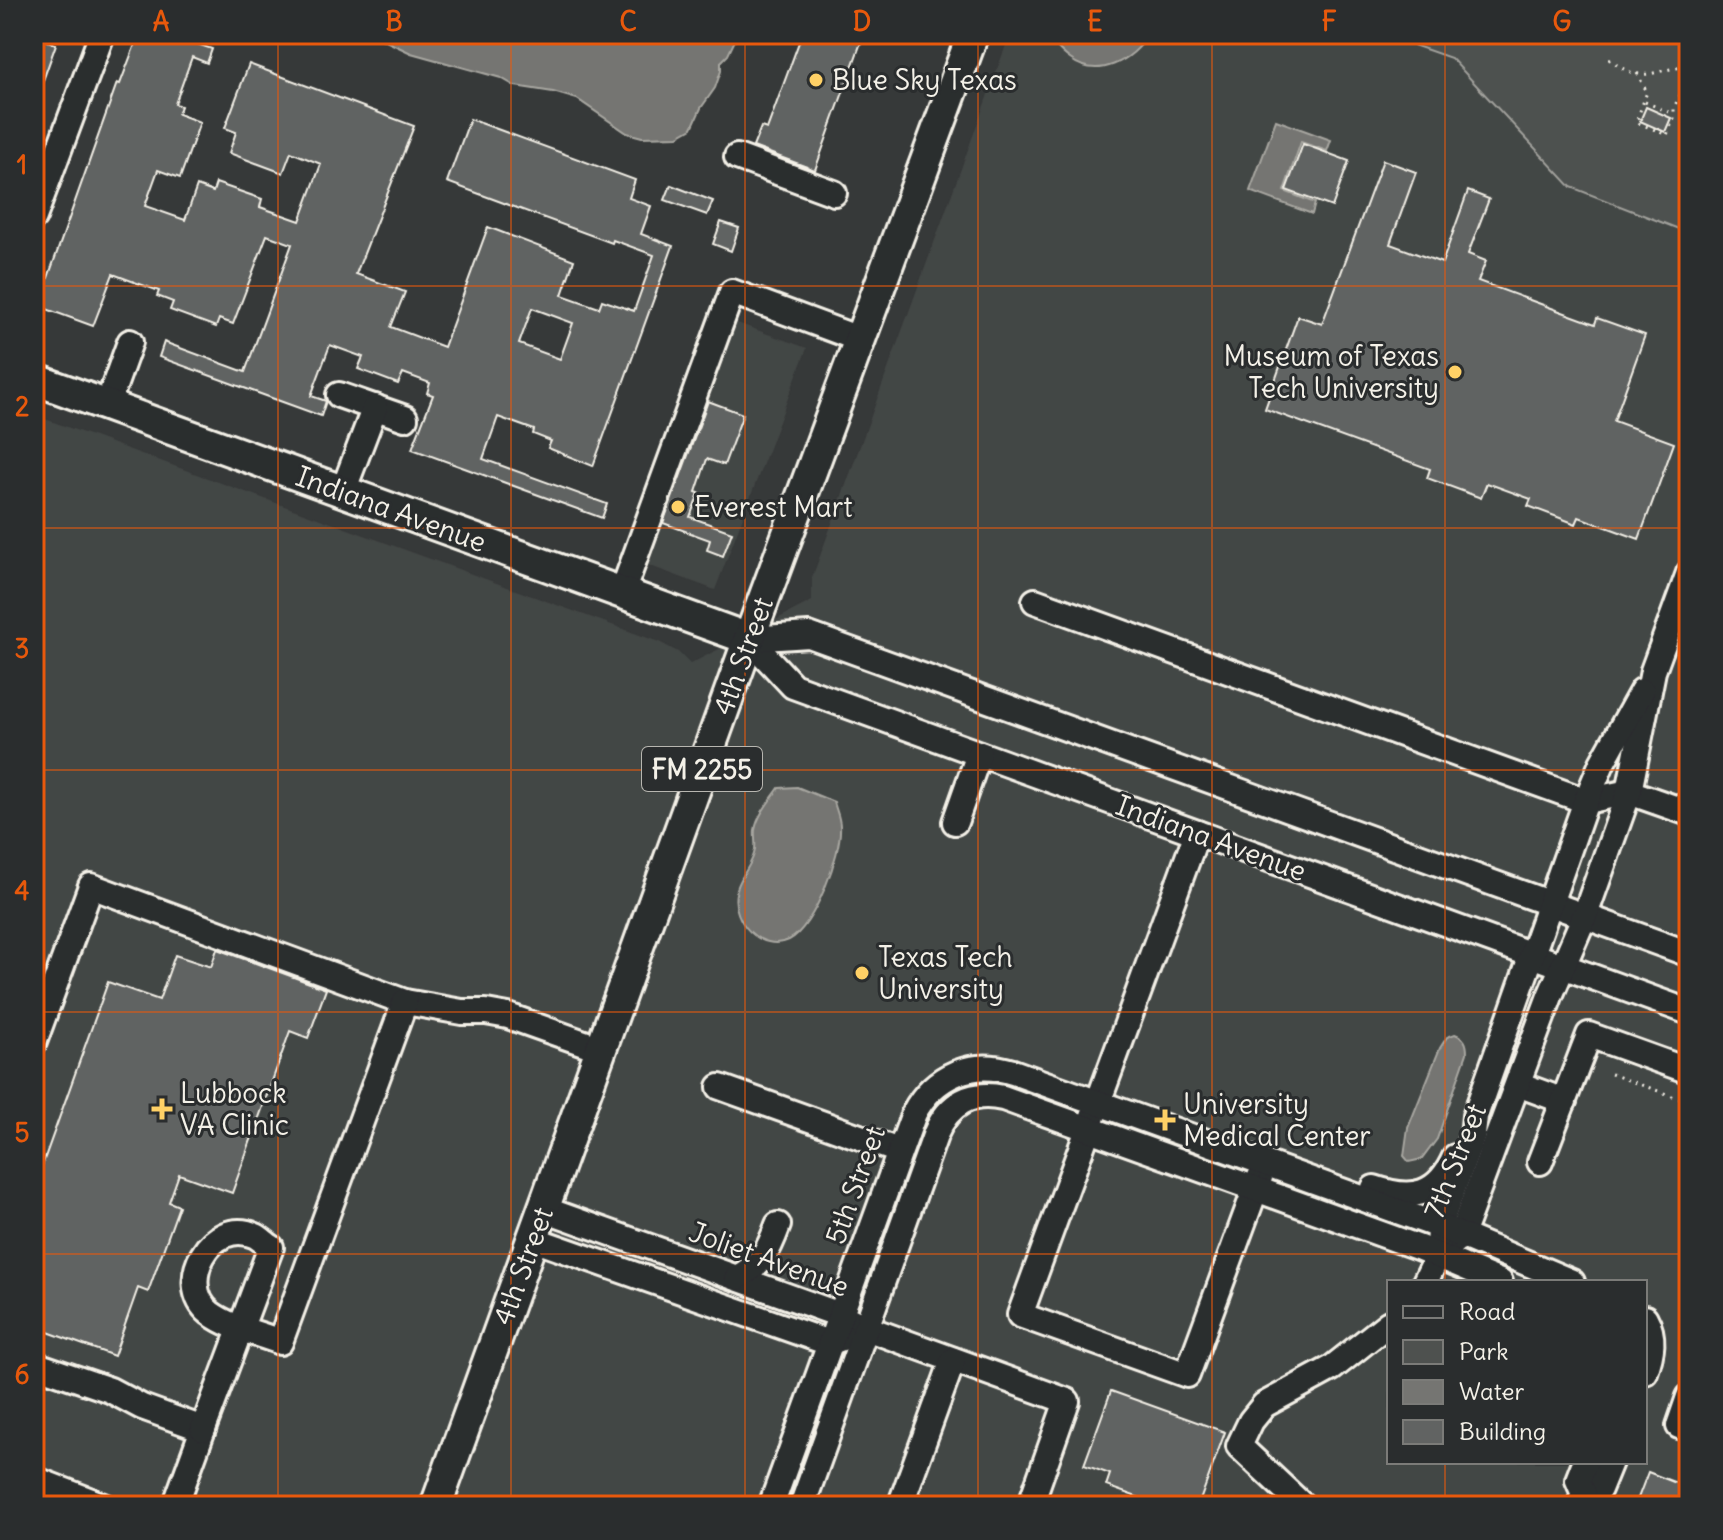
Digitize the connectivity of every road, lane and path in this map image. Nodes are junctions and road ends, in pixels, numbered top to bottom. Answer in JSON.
{"nodes":[{"id":1,"x":973,"y":34,"type":"edge"},
{"id":2,"x":108,"y":37,"type":"edge"},
{"id":3,"x":1609,"y":59,"type":"dead end"},
{"id":4,"x":1689,"y":67,"type":"edge"},
{"id":5,"x":1637,"y":73,"type":"junction"},
{"id":6,"x":1689,"y":79,"type":"edge"},
{"id":7,"x":1645,"y":102,"type":"junction"},
{"id":8,"x":1673,"y":114,"type":"junction"},
{"id":9,"x":737,"y":157,"type":"dead end"},
{"id":10,"x":834,"y":193,"type":"dead end"},
{"id":11,"x":34,"y":217,"type":"edge"},
{"id":12,"x":859,"y":339,"type":"junction"},
{"id":13,"x":130,"y":342,"type":"dead end"},
{"id":14,"x":34,"y":379,"type":"edge"},
{"id":15,"x":339,"y":395,"type":"dead end"},
{"id":16,"x":107,"y":406,"type":"junction"},
{"id":17,"x":375,"y":407,"type":"junction"},
{"id":18,"x":405,"y":418,"type":"dead end"},
{"id":19,"x":343,"y":491,"type":"junction"},
{"id":20,"x":1689,"y":573,"type":"edge"},
{"id":21,"x":622,"y":593,"type":"junction"},
{"id":22,"x":1035,"y":601,"type":"dead end"},
{"id":23,"x":749,"y":639,"type":"junction"},
{"id":24,"x":1653,"y":671,"type":"junction"},
{"id":25,"x":979,"y":754,"type":"junction"},
{"id":26,"x":1629,"y":792,"type":"junction"},
{"id":27,"x":1586,"y":801,"type":"junction"},
{"id":28,"x":1689,"y":813,"type":"edge"},
{"id":29,"x":955,"y":822,"type":"dead end"},
{"id":30,"x":1197,"y":833,"type":"junction"},
{"id":31,"x":1550,"y":902,"type":"junction"},
{"id":32,"x":1585,"y":915,"type":"junction"},
{"id":33,"x":1532,"y":954,"type":"junction"},
{"id":34,"x":1689,"y":954,"type":"edge"},
{"id":35,"x":1564,"y":966,"type":"junction"},
{"id":36,"x":405,"y":1002,"type":"junction"},
{"id":37,"x":1689,"y":1012,"type":"edge"},
{"id":38,"x":34,"y":1042,"type":"edge"},
{"id":39,"x":601,"y":1049,"type":"junction"},
{"id":40,"x":1689,"y":1071,"type":"edge"},
{"id":41,"x":1611,"y":1074,"type":"dead end"},
{"id":42,"x":1518,"y":1084,"type":"junction"},
{"id":43,"x":720,"y":1087,"type":"dead end"},
{"id":44,"x":1564,"y":1101,"type":"junction"},
{"id":45,"x":1098,"y":1102,"type":"junction"},
{"id":46,"x":1689,"y":1102,"type":"edge"},
{"id":47,"x":1475,"y":1116,"type":"junction"},
{"id":48,"x":1089,"y":1128,"type":"junction"},
{"id":49,"x":899,"y":1151,"type":"junction"},
{"id":50,"x":1540,"y":1162,"type":"dead end"},
{"id":51,"x":1265,"y":1163,"type":"junction"},
{"id":52,"x":1256,"y":1190,"type":"junction"},
{"id":53,"x":1340,"y":1190,"type":"junction"},
{"id":54,"x":544,"y":1209,"type":"junction"},
{"id":55,"x":778,"y":1225,"type":"dead end"},
{"id":56,"x":1450,"y":1231,"type":"junction"},
{"id":57,"x":533,"y":1239,"type":"junction"},
{"id":58,"x":1438,"y":1255,"type":"junction"},
{"id":59,"x":737,"y":1278,"type":"junction"},
{"id":60,"x":1426,"y":1280,"type":"edge"},
{"id":61,"x":1495,"y":1280,"type":"edge"},
{"id":62,"x":1567,"y":1280,"type":"edge"},
{"id":63,"x":840,"y":1315,"type":"junction"},
{"id":64,"x":1387,"y":1325,"type":"edge"},
{"id":65,"x":1647,"y":1326,"type":"edge"},
{"id":66,"x":866,"y":1328,"type":"junction"},
{"id":67,"x":829,"y":1343,"type":"junction"},
{"id":68,"x":953,"y":1360,"type":"junction"},
{"id":69,"x":34,"y":1364,"type":"edge"},
{"id":70,"x":1647,"y":1364,"type":"edge"},
{"id":71,"x":1689,"y":1397,"type":"edge"},
{"id":72,"x":203,"y":1429,"type":"junction"},
{"id":73,"x":1689,"y":1429,"type":"edge"},
{"id":74,"x":1584,"y":1464,"type":"edge"},
{"id":75,"x":1609,"y":1464,"type":"edge"},
{"id":76,"x":34,"y":1479,"type":"edge"},
{"id":77,"x":1581,"y":1500,"type":"edge"},
{"id":78,"x":104,"y":1506,"type":"edge"},
{"id":79,"x":175,"y":1506,"type":"edge"},
{"id":80,"x":436,"y":1506,"type":"edge"},
{"id":81,"x":771,"y":1506,"type":"edge"},
{"id":82,"x":802,"y":1506,"type":"edge"},
{"id":83,"x":900,"y":1506,"type":"edge"},
{"id":84,"x":1030,"y":1506,"type":"edge"},
{"id":85,"x":1303,"y":1506,"type":"edge"}],
"edges":[{"from":1,"to":12,"type":"main road","name":"4th Street","number":"FM 2255"},
{"from":2,"to":11,"type":"street"},
{"from":3,"to":5,"type":"path"},
{"from":4,"to":5,"type":"path"},
{"from":5,"to":7,"type":"path"},
{"from":6,"to":8,"type":"path"},
{"from":7,"to":8,"type":"path"},
{"from":7,"to":8,"type":"path"},
{"from":9,"to":10,"type":"street"},
{"from":12,"to":21,"type":"street"},
{"from":12,"to":23,"type":"main road","name":"4th Street","number":"FM 2255"},
{"from":13,"to":16,"type":"street"},
{"from":14,"to":16,"type":"main road","name":"Indiana Avenue"},
{"from":15,"to":17,"type":"street"},
{"from":16,"to":19,"type":"main road","name":"Indiana Avenue"},
{"from":17,"to":18,"type":"street"},
{"from":17,"to":19,"type":"street"},
{"from":19,"to":21,"type":"main road","name":"Indiana Avenue"},
{"from":20,"to":24,"type":"street","name":"7th Street"},
{"from":21,"to":23,"type":"main road","name":"Indiana Avenue"},
{"from":22,"to":27,"type":"street"},
{"from":23,"to":25,"type":"street","name":"Indiana Avenue"},
{"from":23,"to":31,"type":"street","name":"Indiana Avenue"},
{"from":23,"to":39,"type":"main road","name":"4th Street","number":"FM 2255"},
{"from":24,"to":26,"type":"street","name":"7th Street"},
{"from":24,"to":27,"type":"street","name":"7th Street"},
{"from":25,"to":29,"type":"street"},
{"from":25,"to":30,"type":"street","name":"Indiana Avenue"},
{"from":26,"to":27,"type":"street"},
{"from":26,"to":28,"type":"street"},
{"from":26,"to":32,"type":"street","name":"7th Street"},
{"from":27,"to":31,"type":"street","name":"7th Street"},
{"from":30,"to":33,"type":"street","name":"Indiana Avenue"},
{"from":30,"to":45,"type":"street"},
{"from":31,"to":32,"type":"street","name":"Indiana Avenue"},
{"from":31,"to":33,"type":"street","name":"7th Street"},
{"from":32,"to":34,"type":"street","name":"Indiana Avenue"},
{"from":32,"to":35,"type":"street","name":"7th Street"},
{"from":33,"to":35,"type":"street","name":"Indiana Avenue"},
{"from":33,"to":47,"type":"street","name":"7th Street"},
{"from":35,"to":37,"type":"street","name":"Indiana Avenue"},
{"from":35,"to":42,"type":"street","name":"7th Street"},
{"from":36,"to":38,"type":"street"},
{"from":36,"to":39,"type":"street"},
{"from":36,"to":72,"type":"street"},
{"from":39,"to":54,"type":"main road","name":"4th Street","number":"FM 2255"},
{"from":40,"to":44,"type":"street"},
{"from":41,"to":46,"type":"path"},
{"from":42,"to":44,"type":"street"},
{"from":42,"to":56,"type":"street","name":"7th Street"},
{"from":43,"to":49,"type":"street"},
{"from":44,"to":50,"type":"street"},
{"from":45,"to":48,"type":"street"},
{"from":45,"to":49,"type":"street","name":"5th Street"},
{"from":45,"to":51,"type":"street"},
{"from":47,"to":53,"type":"street"},
{"from":47,"to":56,"type":"street","name":"7th Street"},
{"from":48,"to":52,"type":"street"},
{"from":48,"to":52,"type":"street"},
{"from":48,"to":66,"type":"street","name":"5th Street"},
{"from":49,"to":63,"type":"street","name":"5th Street"},
{"from":51,"to":52,"type":"street"},
{"from":51,"to":53,"type":"street"},
{"from":52,"to":58,"type":"street"},
{"from":53,"to":56,"type":"street"},
{"from":54,"to":57,"type":"main road","name":"4th Street","number":"FM 2255"},
{"from":54,"to":59,"type":"street","name":"Joliet Avenue"},
{"from":55,"to":59,"type":"street"},
{"from":56,"to":58,"type":"street","name":"7th Street"},
{"from":56,"to":62,"type":"street"},
{"from":57,"to":67,"type":"street","name":"Joliet Avenue"},
{"from":57,"to":80,"type":"main road","name":"4th Street","number":"FM 2255"},
{"from":58,"to":60,"type":"street"},
{"from":58,"to":61,"type":"street"},
{"from":59,"to":63,"type":"street","name":"Joliet Avenue"},
{"from":63,"to":66,"type":"street","name":"Joliet Avenue"},
{"from":63,"to":67,"type":"street","name":"5th Street"},
{"from":64,"to":85,"type":"street"},
{"from":65,"to":70,"type":"street"},
{"from":66,"to":67,"type":"street","name":"Joliet Avenue"},
{"from":66,"to":68,"type":"street"},
{"from":66,"to":82,"type":"street","name":"5th Street"},
{"from":67,"to":81,"type":"street","name":"5th Street"},
{"from":68,"to":83,"type":"street"},
{"from":68,"to":84,"type":"street"},
{"from":69,"to":72,"type":"street"},
{"from":71,"to":73,"type":"street"},
{"from":72,"to":79,"type":"street"},
{"from":74,"to":77,"type":"street"},
{"from":75,"to":77,"type":"street"},
{"from":76,"to":78,"type":"street"}]}
